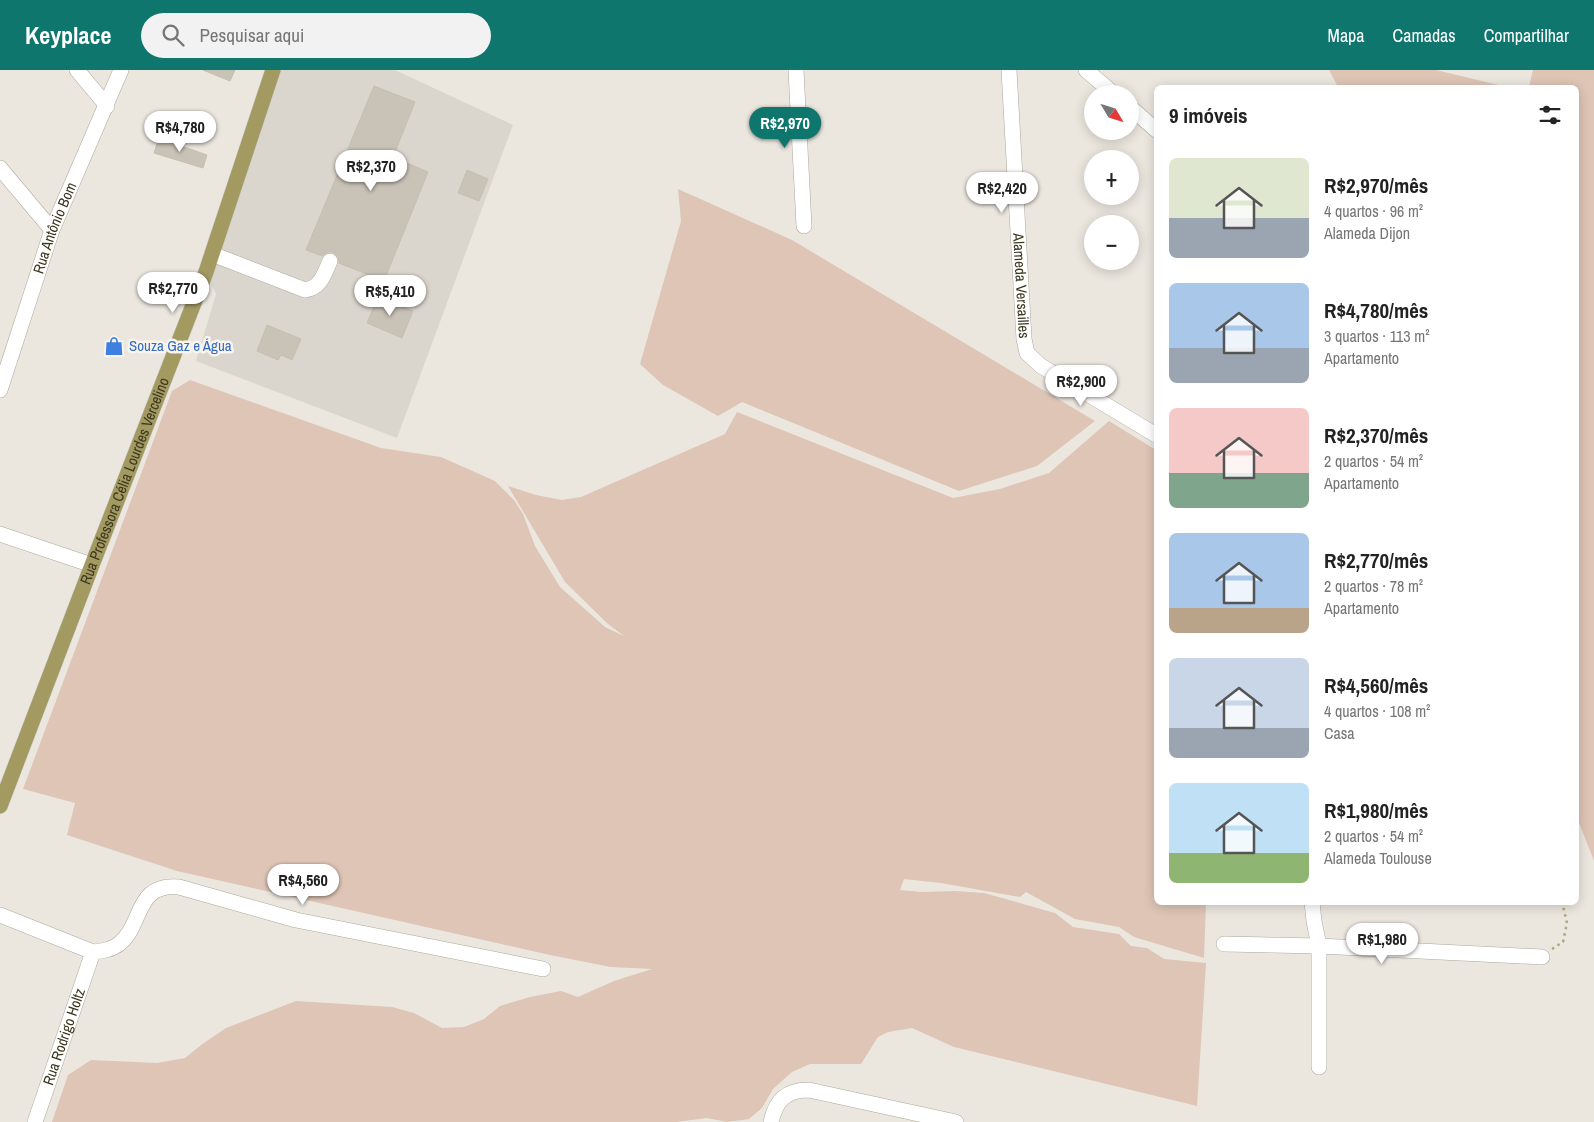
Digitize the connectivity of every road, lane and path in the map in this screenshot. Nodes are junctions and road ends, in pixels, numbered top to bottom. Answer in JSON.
{"nodes":[{"id":1,"x":77,"y":70,"type":"edge"},
{"id":2,"x":121,"y":70,"type":"edge"},
{"id":3,"x":273,"y":70,"type":"edge"},
{"id":4,"x":796,"y":70,"type":"edge"},
{"id":5,"x":1009,"y":70,"type":"edge"},
{"id":6,"x":1086,"y":70,"type":"edge"},
{"id":7,"x":1104,"y":85,"type":"edge"},
{"id":8,"x":107,"y":106,"type":"junction"},
{"id":9,"x":1139,"y":115,"type":"edge"},
{"id":10,"x":1154,"y":128,"type":"edge"},
{"id":11,"x":0,"y":168,"type":"edge"},
{"id":12,"x":804,"y":226,"type":"dead end"},
{"id":13,"x":52,"y":230,"type":"junction"},
{"id":14,"x":212,"y":254,"type":"junction"},
{"id":15,"x":330,"y":261,"type":"dead end"},
{"id":16,"x":4,"y":363,"type":"edge"},
{"id":17,"x":0,"y":390,"type":"edge"},
{"id":18,"x":1154,"y":434,"type":"edge"},
{"id":19,"x":0,"y":534,"type":"edge"},
{"id":20,"x":92,"y":565,"type":"junction"},
{"id":21,"x":0,"y":806,"type":"edge"},
{"id":22,"x":1312,"y":905,"type":"edge"},
{"id":23,"x":1563,"y":905,"type":"edge"},
{"id":24,"x":0,"y":915,"type":"edge"},
{"id":25,"x":1224,"y":944,"type":"dead end"},
{"id":26,"x":1319,"y":946,"type":"junction"},
{"id":27,"x":93,"y":952,"type":"junction"},
{"id":28,"x":1542,"y":957,"type":"joint"},
{"id":29,"x":542,"y":969,"type":"dead end"},
{"id":30,"x":1319,"y":1067,"type":"dead end"},
{"id":31,"x":35,"y":1122,"type":"edge"},
{"id":32,"x":771,"y":1122,"type":"edge"},
{"id":33,"x":956,"y":1122,"type":"edge"}],
"edges":[{"from":1,"to":8,"type":"street"},
{"from":2,"to":8,"type":"street","name":"Rua Antônio Bom"},
{"from":3,"to":14,"type":"main road","name":"Rua Professora Célia Lourdes Vercelino"},
{"from":4,"to":12,"type":"street"},
{"from":5,"to":18,"type":"street","name":"Alameda Versailles"},
{"from":6,"to":7,"type":"street"},
{"from":8,"to":13,"type":"street","name":"Rua Antônio Bom"},
{"from":9,"to":10,"type":"street"},
{"from":11,"to":13,"type":"street"},
{"from":13,"to":16,"type":"street","name":"Rua Antônio Bom"},
{"from":14,"to":15,"type":"street"},
{"from":14,"to":20,"type":"main road","name":"Rua Professora Célia Lourdes Vercelino"},
{"from":16,"to":17,"type":"street","name":"Rua Antônio Bom"},
{"from":19,"to":20,"type":"street"},
{"from":20,"to":21,"type":"main road","name":"Rua Professora Célia Lourdes Vercelino"},
{"from":22,"to":26,"type":"street"},
{"from":23,"to":28,"type":"path"},
{"from":24,"to":27,"type":"street"},
{"from":25,"to":26,"type":"street"},
{"from":26,"to":28,"type":"street"},
{"from":26,"to":30,"type":"street"},
{"from":27,"to":29,"type":"street"},
{"from":27,"to":31,"type":"street","name":"Rua Rodrigo Holtz"},
{"from":32,"to":33,"type":"street"}]}
